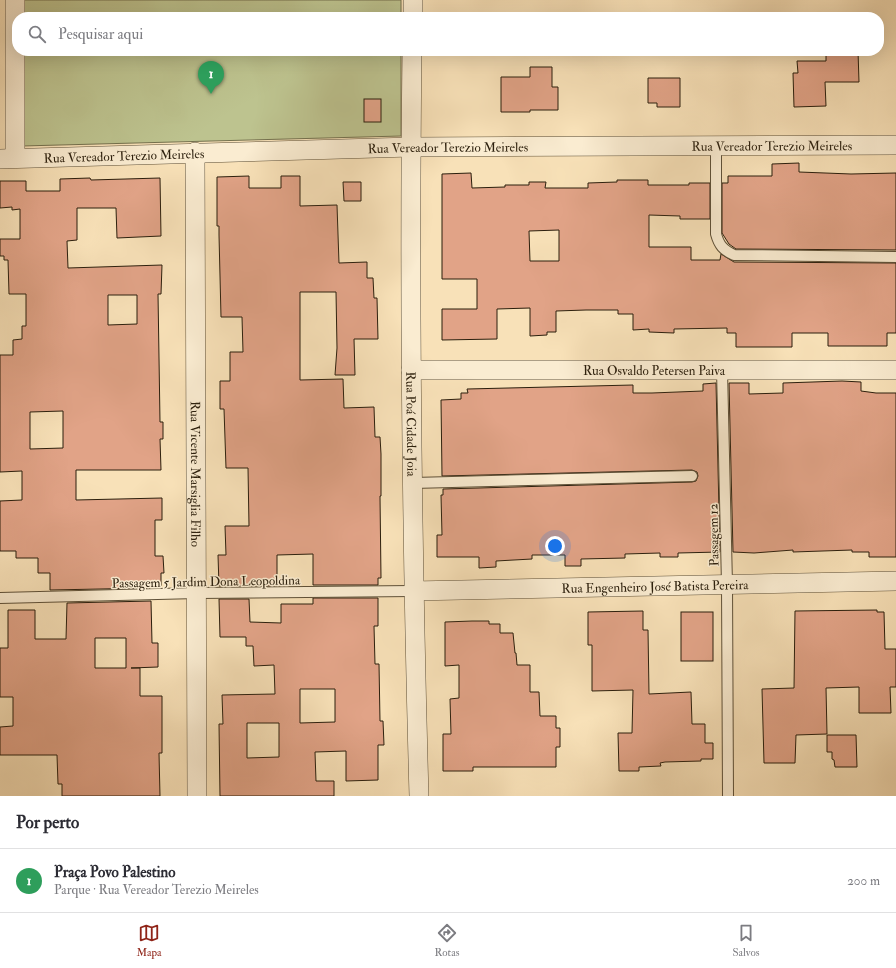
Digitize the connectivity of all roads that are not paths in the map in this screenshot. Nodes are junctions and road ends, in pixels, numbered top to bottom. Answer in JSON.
{"nodes":[{"id":1,"x":15,"y":0,"type":"edge"},
{"id":2,"x":413,"y":0,"type":"edge"},
{"id":3,"x":14,"y":12,"type":"edge"},
{"id":4,"x":413,"y":12,"type":"edge"},
{"id":5,"x":12,"y":56,"type":"edge"},
{"id":6,"x":412,"y":56,"type":"edge"},
{"id":7,"x":896,"y":145,"type":"edge"},
{"id":8,"x":716,"y":146,"type":"junction"},
{"id":9,"x":411,"y":147,"type":"junction"},
{"id":10,"x":195,"y":152,"type":"junction"},
{"id":11,"x":7,"y":158,"type":"edge"},
{"id":12,"x":896,"y":257,"type":"edge"},
{"id":13,"x":411,"y":370,"type":"junction"},
{"id":14,"x":722,"y":370,"type":"junction"},
{"id":15,"x":896,"y":370,"type":"edge"},
{"id":16,"x":692,"y":476,"type":"dead end"},
{"id":17,"x":413,"y":483,"type":"junction"},
{"id":18,"x":896,"y":581,"type":"edge"},
{"id":19,"x":727,"y":584,"type":"junction"},
{"id":20,"x":413,"y":591,"type":"junction"},
{"id":21,"x":197,"y":593,"type":"junction"},
{"id":22,"x":0,"y":598,"type":"edge"},
{"id":23,"x":197,"y":796,"type":"edge"},
{"id":24,"x":419,"y":796,"type":"edge"},
{"id":25,"x":728,"y":796,"type":"edge"}],
"edges":[{"from":1,"to":3,"type":"street"},
{"from":2,"to":4,"type":"street"},
{"from":5,"to":11,"type":"street"},
{"from":6,"to":9,"type":"street","name":"Rua Poá Cidade Joia"},
{"from":7,"to":8,"type":"street","name":"Rua Vereador Terezio Meireles"},
{"from":8,"to":9,"type":"street","name":"Rua Vereador Terezio Meireles"},
{"from":8,"to":12,"type":"lane"},
{"from":9,"to":10,"type":"street","name":"Rua Vereador Terezio Meireles"},
{"from":9,"to":13,"type":"street","name":"Rua Poá Cidade Joia"},
{"from":10,"to":11,"type":"street","name":"Rua Vereador Terezio Meireles"},
{"from":10,"to":21,"type":"street","name":"Rua Vicente Marsiglia Filho"},
{"from":13,"to":14,"type":"street","name":"Rua Osvaldo Petersen Paiva"},
{"from":13,"to":17,"type":"street","name":"Rua Poá Cidade Joia"},
{"from":14,"to":15,"type":"street","name":"Rua Osvaldo Petersen Paiva"},
{"from":14,"to":19,"type":"lane","name":"Passagem 12"},
{"from":16,"to":17,"type":"lane"},
{"from":17,"to":20,"type":"street","name":"Rua Poá Cidade Joia"},
{"from":18,"to":19,"type":"street","name":"Rua Engenheiro José Batista Pereira"},
{"from":19,"to":20,"type":"street","name":"Rua Engenheiro José Batista Pereira"},
{"from":19,"to":25,"type":"lane","name":"Passagem 12"},
{"from":20,"to":21,"type":"lane","name":"Passagem 5 Jardim Dona Leopoldina"},
{"from":20,"to":24,"type":"street","name":"Rua Poá Cidade Joia"},
{"from":21,"to":22,"type":"lane","name":"Passagem 5 Jardim Dona Leopoldina"},
{"from":21,"to":23,"type":"street","name":"Rua Vicente Marsiglia Filho"}]}
